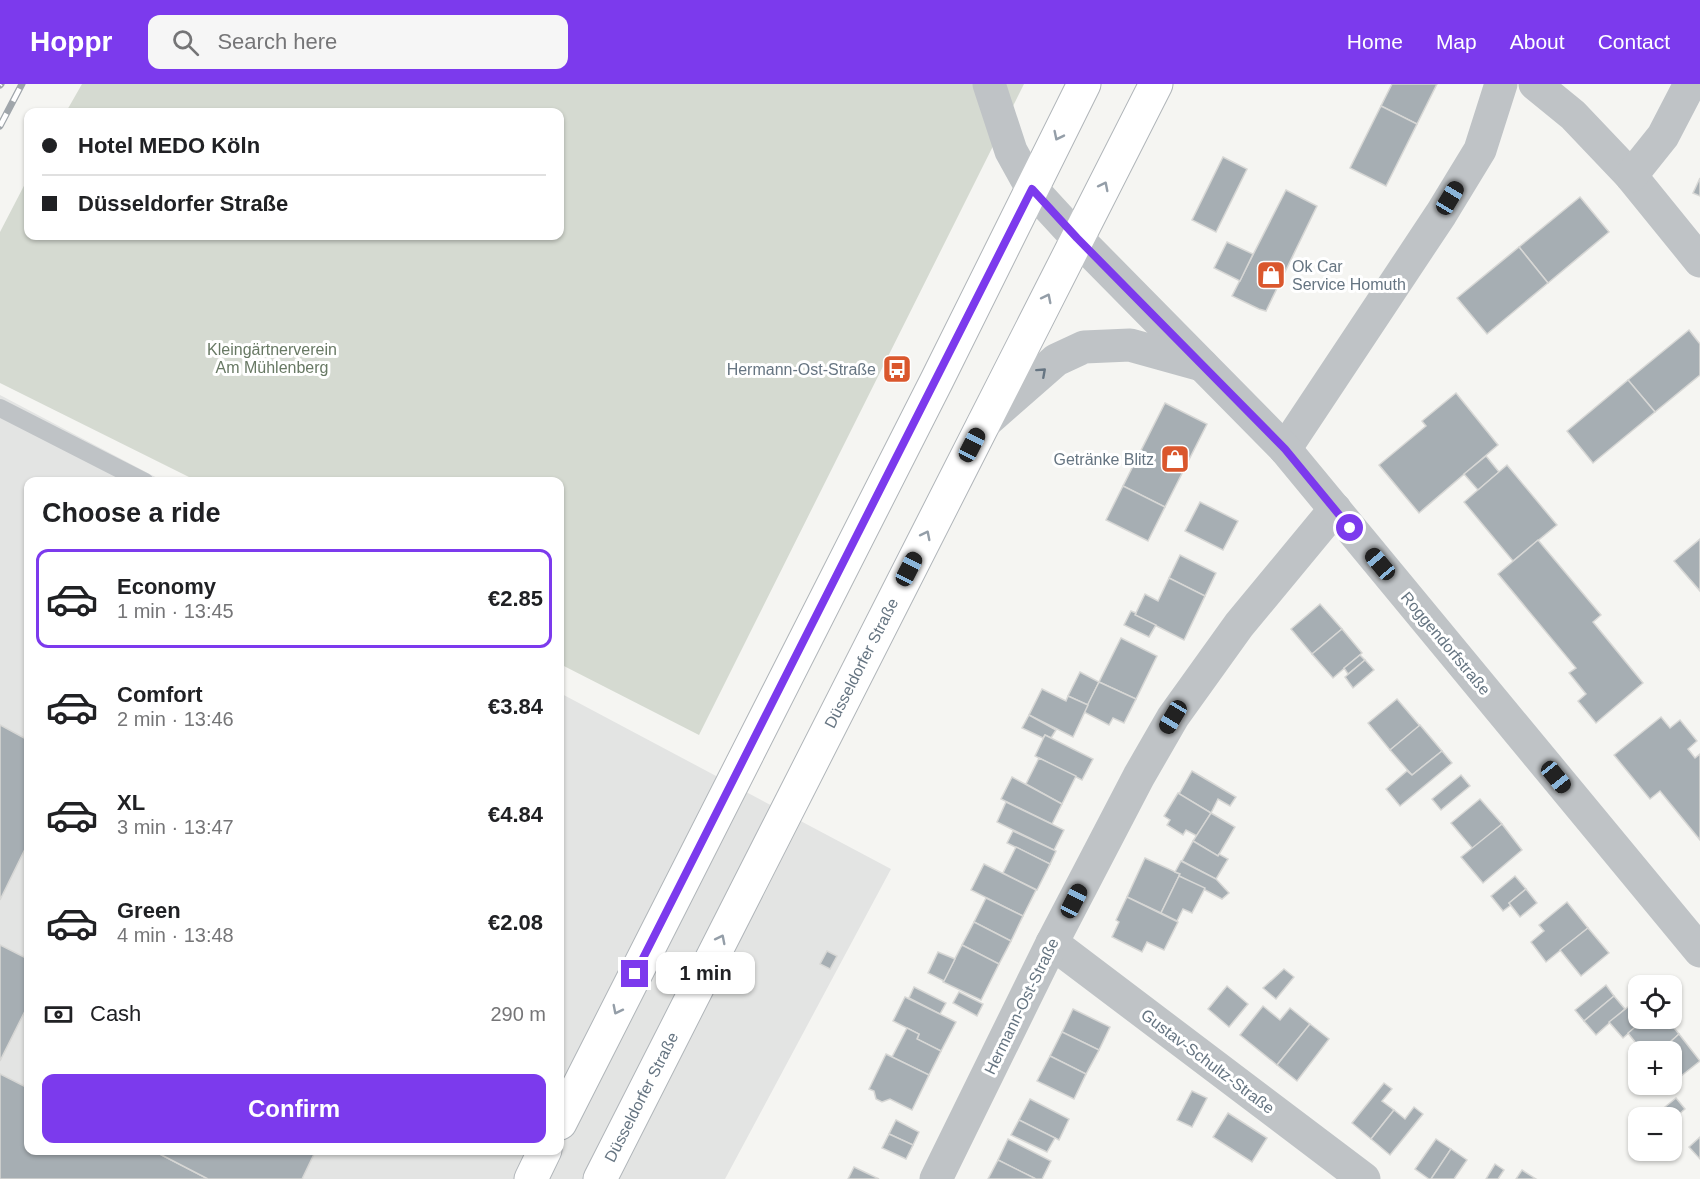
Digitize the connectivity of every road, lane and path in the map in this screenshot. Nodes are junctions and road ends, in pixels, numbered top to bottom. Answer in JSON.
{"nodes":[{"id":1,"x":989,"y":84,"type":"edge"},
{"id":2,"x":1084,"y":84,"type":"edge"},
{"id":3,"x":1156,"y":84,"type":"edge"},
{"id":4,"x":1501,"y":84,"type":"edge"},
{"id":5,"x":1535,"y":84,"type":"edge"},
{"id":6,"x":1690,"y":84,"type":"edge"},
{"id":7,"x":1631,"y":176,"type":"junction"},
{"id":8,"x":1032,"y":189,"type":"junction"},
{"id":9,"x":1077,"y":238,"type":"junction"},
{"id":10,"x":1700,"y":261,"type":"edge"},
{"id":11,"x":1204,"y":365,"type":"junction"},
{"id":12,"x":0,"y":408,"type":"edge"},
{"id":13,"x":982,"y":425,"type":"junction"},
{"id":14,"x":1285,"y":449,"type":"junction"},
{"id":15,"x":135,"y":477,"type":"edge"},
{"id":16,"x":1335,"y":509,"type":"junction"},
{"id":17,"x":1052,"y":943,"type":"junction"},
{"id":18,"x":1700,"y":951,"type":"edge"},
{"id":19,"x":564,"y":1115,"type":"edge"},
{"id":20,"x":543,"y":1155,"type":"edge"},
{"id":21,"x":531,"y":1179,"type":"edge"},
{"id":22,"x":600,"y":1179,"type":"edge"},
{"id":23,"x":936,"y":1179,"type":"edge"},
{"id":24,"x":1364,"y":1179,"type":"edge"}],
"edges":[{"from":1,"to":8,"type":"street","name":"Roggendorfstraße"},
{"from":2,"to":8,"type":"main road","one_way":true},
{"from":9,"to":3,"type":"main road","name":"Düsseldorfer Straße","one_way":true},
{"from":4,"to":14,"type":"street"},
{"from":5,"to":7,"type":"street"},
{"from":6,"to":7,"type":"street"},
{"from":7,"to":10,"type":"street"},
{"from":8,"to":9,"type":"street","name":"Roggendorfstraße"},
{"from":8,"to":19,"type":"main road","one_way":true},
{"from":9,"to":11,"type":"street","name":"Roggendorfstraße"},
{"from":13,"to":9,"type":"main road","name":"Düsseldorfer Straße","one_way":true},
{"from":13,"to":11,"type":"street","one_way":true},
{"from":11,"to":14,"type":"street","name":"Roggendorfstraße"},
{"from":12,"to":15,"type":"lane"},
{"from":22,"to":13,"type":"main road","name":"Düsseldorfer Straße","one_way":true},
{"from":14,"to":16,"type":"street","name":"Roggendorfstraße"},
{"from":16,"to":17,"type":"street","name":"Hermann-Ost-Straße"},
{"from":16,"to":18,"type":"street","name":"Roggendorfstraße"},
{"from":17,"to":23,"type":"street","name":"Hermann-Ost-Straße"},
{"from":17,"to":24,"type":"street","name":"Gustav-Schultz-Straße"},
{"from":20,"to":21,"type":"main road"}]}
